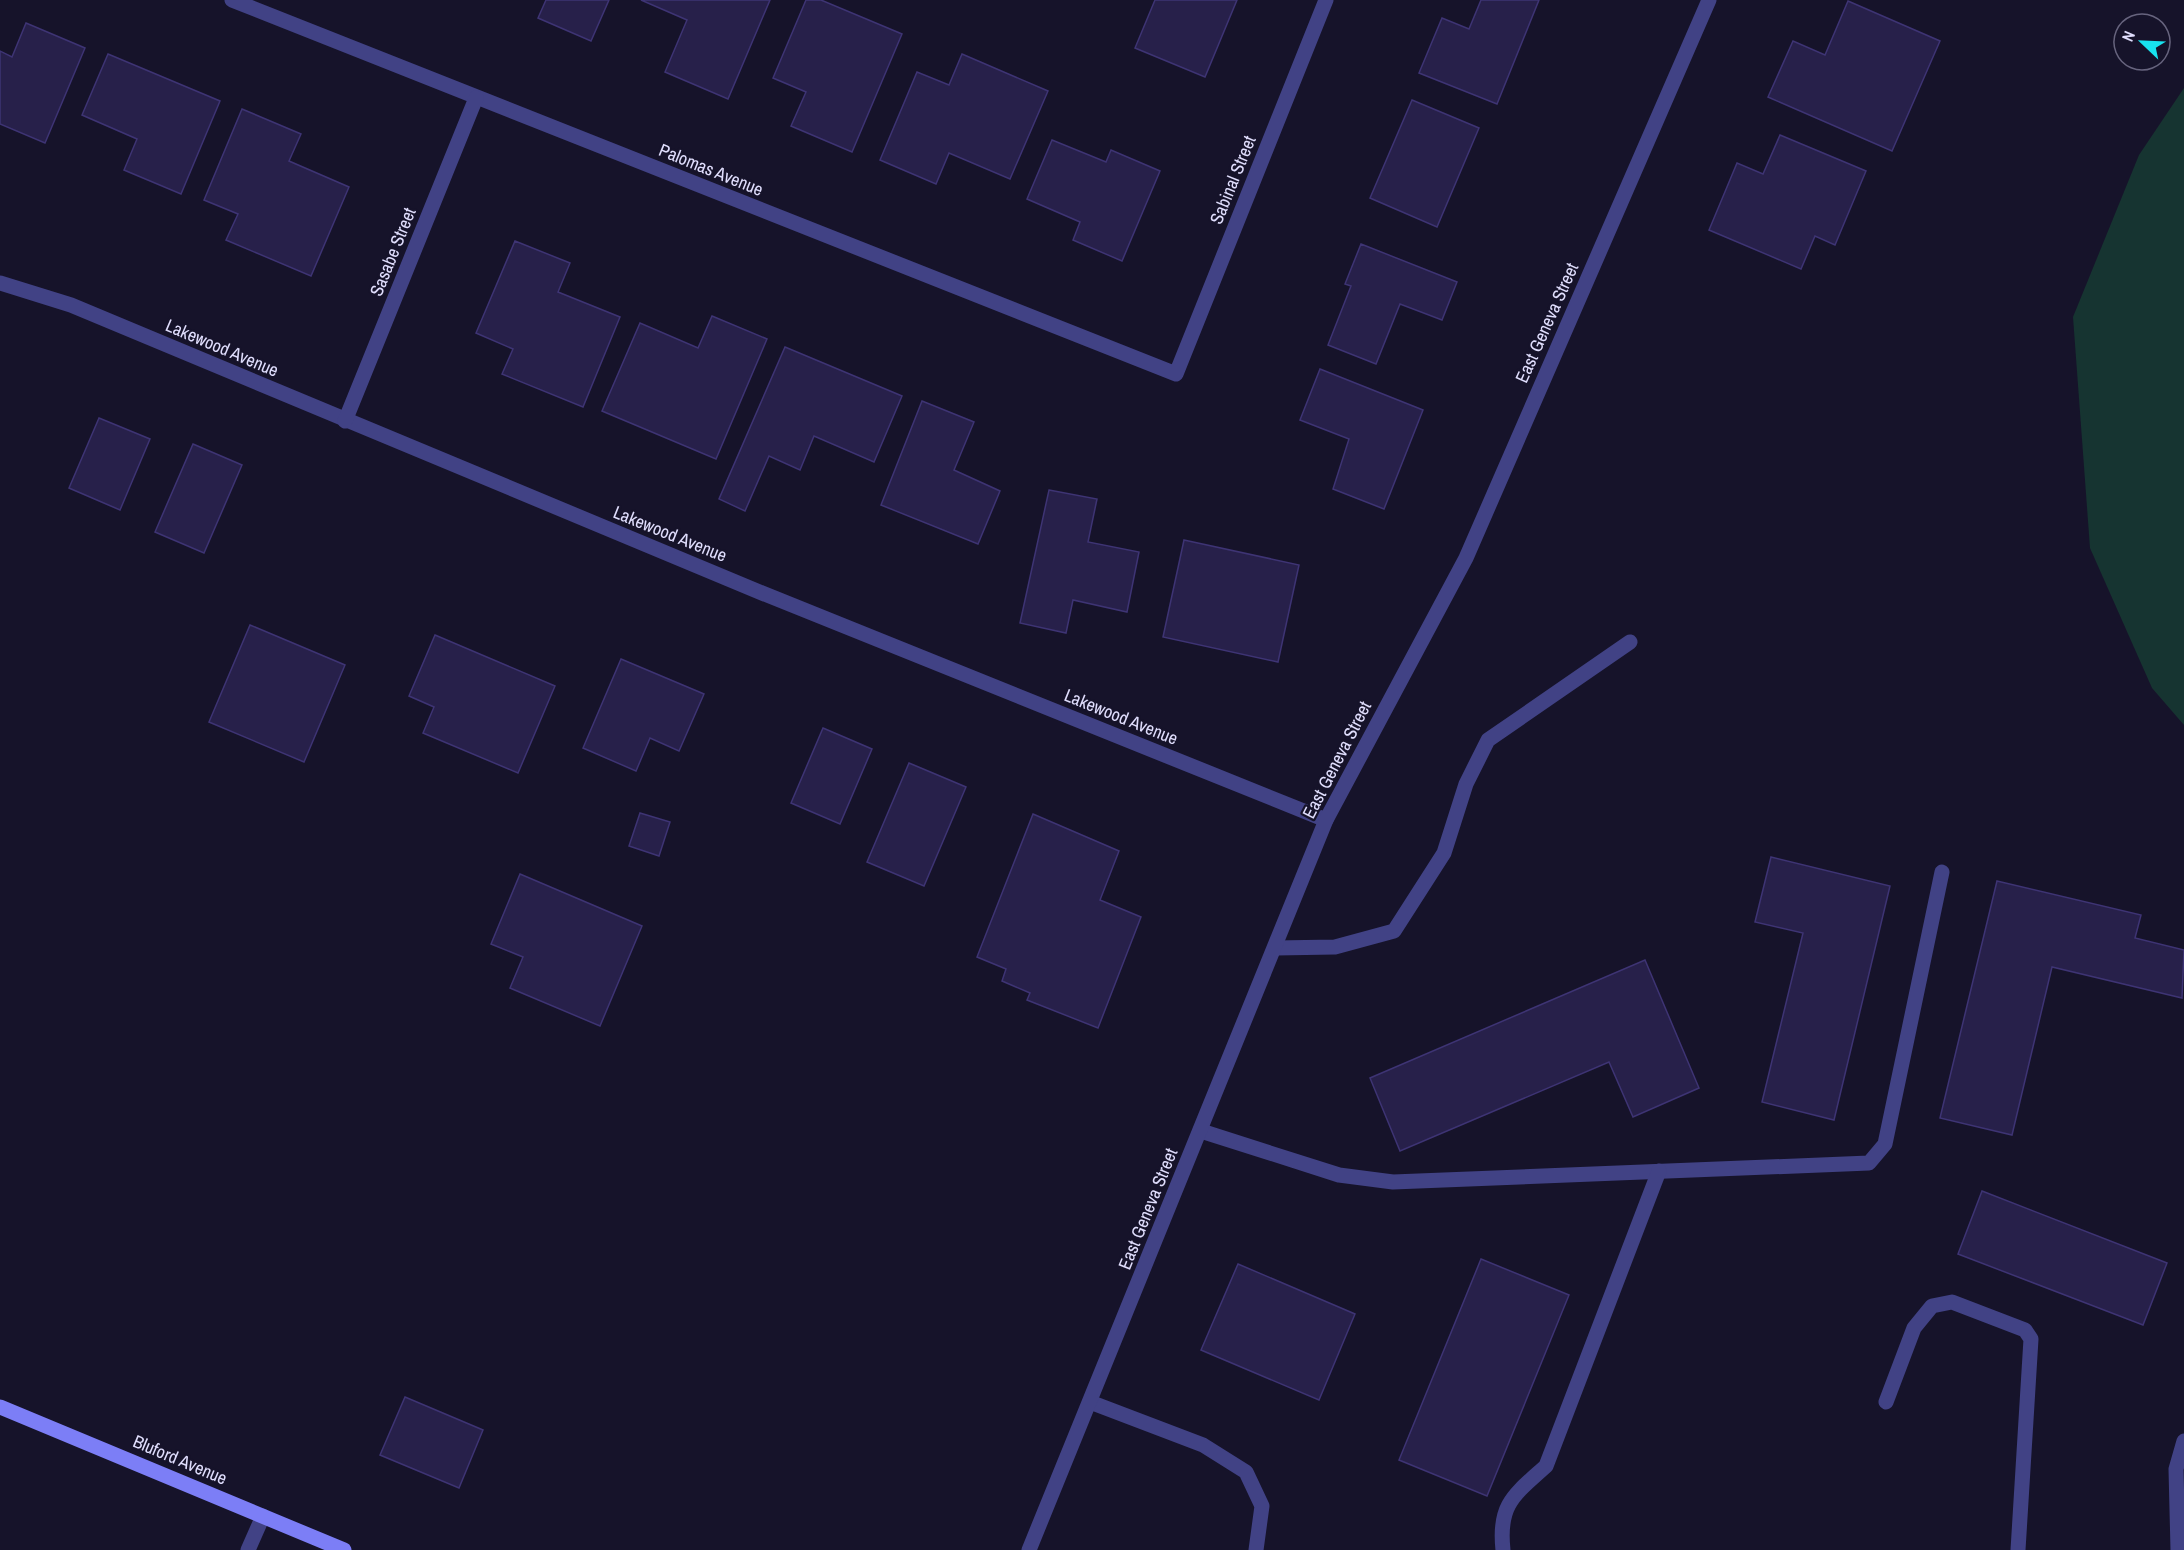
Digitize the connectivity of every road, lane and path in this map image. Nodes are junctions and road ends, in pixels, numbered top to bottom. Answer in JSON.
{"nodes":[{"id":1,"x":231,"y":0,"type":"edge"},
{"id":2,"x":1326,"y":0,"type":"edge"},
{"id":3,"x":1709,"y":0,"type":"edge"},
{"id":4,"x":476,"y":98,"type":"junction"},
{"id":5,"x":0,"y":283,"type":"edge"},
{"id":6,"x":1176,"y":374,"type":"joint"},
{"id":7,"x":345,"y":421,"type":"junction"},
{"id":8,"x":1630,"y":642,"type":"dead end"},
{"id":9,"x":1326,"y":820,"type":"junction"},
{"id":10,"x":1942,"y":872,"type":"dead end"},
{"id":11,"x":1276,"y":948,"type":"junction"},
{"id":12,"x":1201,"y":1131,"type":"junction"},
{"id":13,"x":1659,"y":1171,"type":"junction"},
{"id":14,"x":1090,"y":1402,"type":"junction"},
{"id":15,"x":1886,"y":1402,"type":"dead end"},
{"id":16,"x":0,"y":1407,"type":"edge"},
{"id":17,"x":2184,"y":1441,"type":"edge"},
{"id":18,"x":263,"y":1516,"type":"junction"},
{"id":19,"x":248,"y":1550,"type":"edge"},
{"id":20,"x":344,"y":1550,"type":"edge"},
{"id":21,"x":1029,"y":1550,"type":"edge"},
{"id":22,"x":1256,"y":1550,"type":"edge"},
{"id":23,"x":1503,"y":1550,"type":"edge"},
{"id":24,"x":2018,"y":1550,"type":"edge"},
{"id":25,"x":2178,"y":1550,"type":"edge"}],
"edges":[{"from":1,"to":4,"type":"street","name":"Palomas Avenue"},
{"from":2,"to":6,"type":"street","name":"Sabinal Street"},
{"from":3,"to":9,"type":"street","name":"East Geneva Street"},
{"from":4,"to":6,"type":"street","name":"Palomas Avenue"},
{"from":4,"to":7,"type":"street","name":"Sasabe Street"},
{"from":5,"to":7,"type":"street","name":"Lakewood Avenue"},
{"from":7,"to":9,"type":"street","name":"Lakewood Avenue"},
{"from":8,"to":11,"type":"street"},
{"from":9,"to":11,"type":"street","name":"East Geneva Street"},
{"from":10,"to":13,"type":"street"},
{"from":11,"to":12,"type":"street","name":"East Geneva Street"},
{"from":12,"to":13,"type":"street"},
{"from":12,"to":14,"type":"street","name":"East Geneva Street"},
{"from":13,"to":23,"type":"street"},
{"from":14,"to":21,"type":"street","name":"East Geneva Street"},
{"from":14,"to":22,"type":"street"},
{"from":15,"to":24,"type":"street"},
{"from":16,"to":18,"type":"street","name":"Bluford Avenue"},
{"from":17,"to":25,"type":"street"},
{"from":18,"to":19,"type":"street"},
{"from":18,"to":20,"type":"street","name":"Bluford Avenue"}]}
